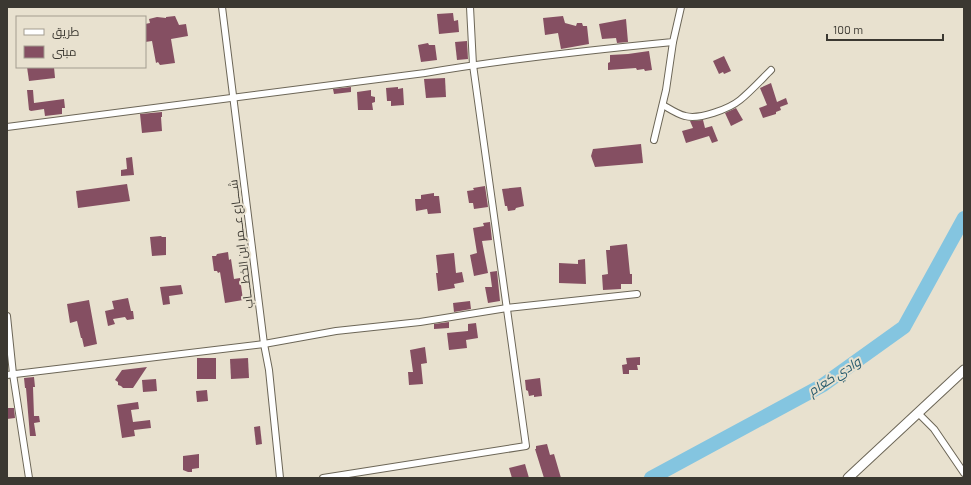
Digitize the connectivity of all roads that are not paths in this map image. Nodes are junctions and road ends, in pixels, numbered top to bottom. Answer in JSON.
{"nodes":[{"id":1,"x":222,"y":7,"type":"edge"},
{"id":2,"x":470,"y":7,"type":"edge"},
{"id":3,"x":682,"y":7,"type":"edge"},
{"id":4,"x":673,"y":42,"type":"junction"},
{"id":5,"x":473,"y":64,"type":"junction"},
{"id":6,"x":771,"y":70,"type":"dead end"},
{"id":7,"x":234,"y":97,"type":"junction"},
{"id":8,"x":662,"y":105,"type":"junction"},
{"id":9,"x":7,"y":128,"type":"edge"},
{"id":10,"x":654,"y":140,"type":"dead end"},
{"id":11,"x":637,"y":294,"type":"dead end"},
{"id":12,"x":507,"y":308,"type":"junction"},
{"id":13,"x":7,"y":316,"type":"edge"},
{"id":14,"x":264,"y":344,"type":"junction"},
{"id":15,"x":964,"y":370,"type":"edge"},
{"id":16,"x":10,"y":374,"type":"edge"},
{"id":17,"x":918,"y":413,"type":"junction"},
{"id":18,"x":964,"y":473,"type":"edge"},
{"id":19,"x":29,"y":478,"type":"edge"},
{"id":20,"x":280,"y":478,"type":"edge"},
{"id":21,"x":323,"y":478,"type":"edge"},
{"id":22,"x":848,"y":478,"type":"edge"}],
"edges":[{"from":1,"to":7,"type":"street","name":"شــــارع عــمر ابن الخطــــاب"},
{"from":2,"to":5,"type":"street"},
{"from":3,"to":4,"type":"street"},
{"from":4,"to":5,"type":"street"},
{"from":4,"to":8,"type":"street"},
{"from":5,"to":7,"type":"street"},
{"from":5,"to":12,"type":"street"},
{"from":6,"to":8,"type":"street"},
{"from":7,"to":9,"type":"street"},
{"from":7,"to":14,"type":"street","name":"شــــارع عــمر ابن الخطــــاب"},
{"from":8,"to":10,"type":"street"},
{"from":11,"to":12,"type":"street"},
{"from":12,"to":14,"type":"street"},
{"from":12,"to":21,"type":"street"},
{"from":13,"to":16,"type":"street"},
{"from":14,"to":16,"type":"street"},
{"from":14,"to":20,"type":"street","name":"شــــارع عــمر ابن الخطــــاب"},
{"from":15,"to":17,"type":"street"},
{"from":16,"to":19,"type":"street"},
{"from":17,"to":18,"type":"street"},
{"from":17,"to":22,"type":"street"}]}
